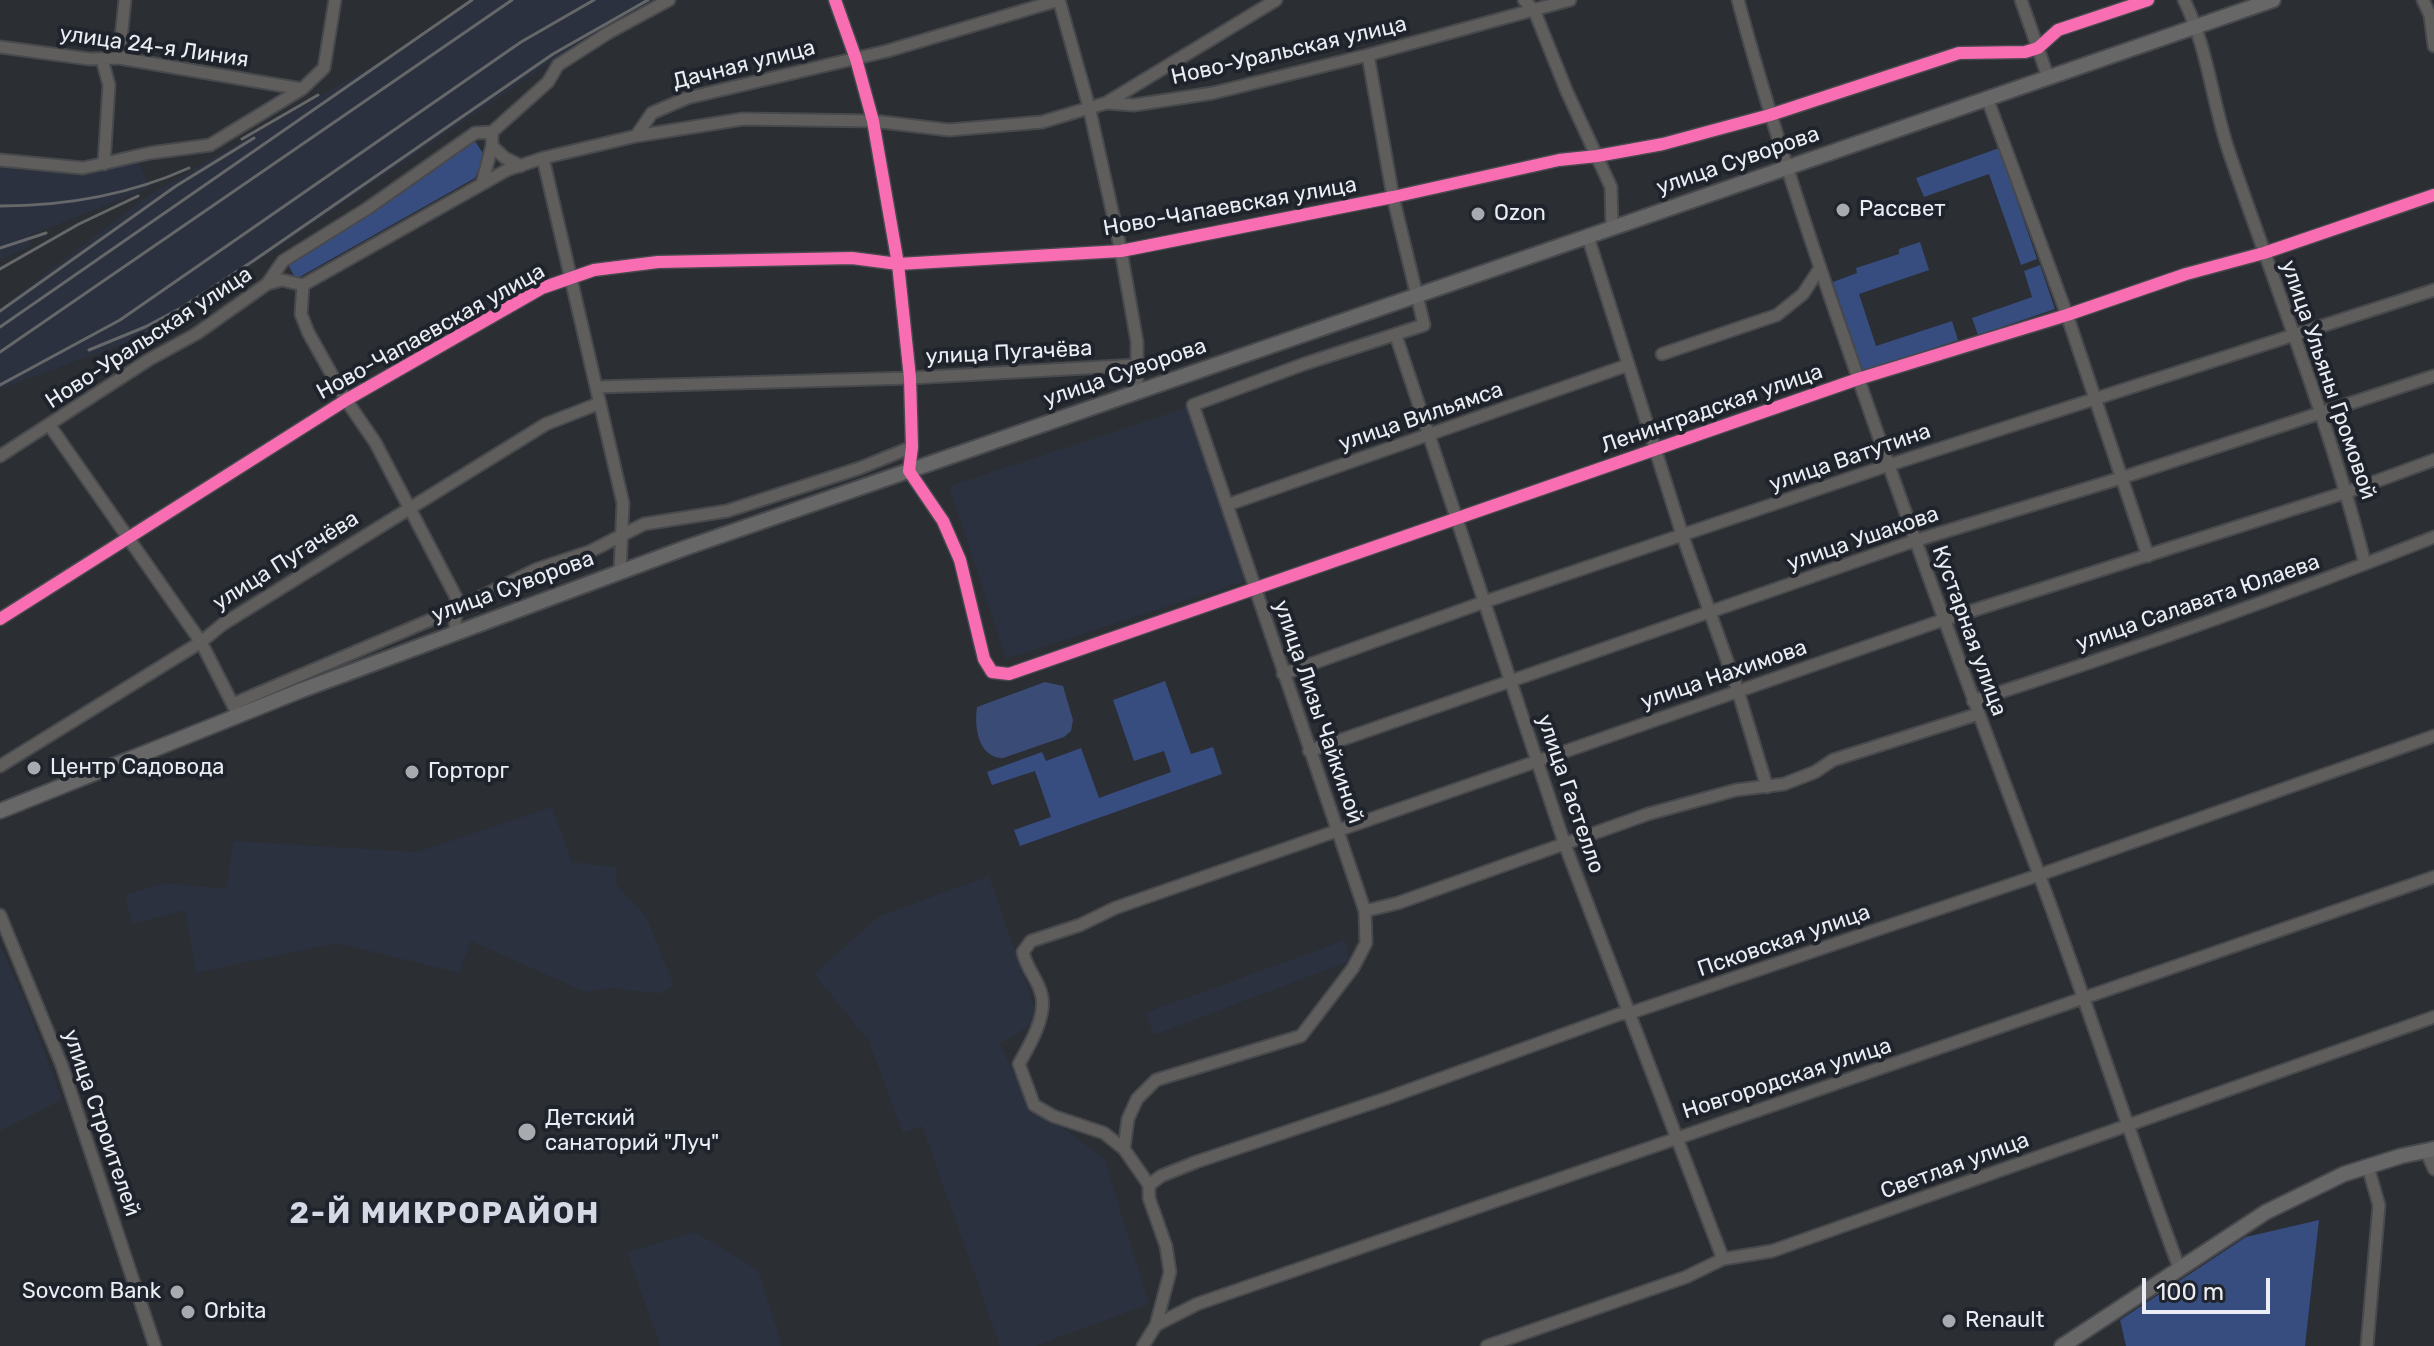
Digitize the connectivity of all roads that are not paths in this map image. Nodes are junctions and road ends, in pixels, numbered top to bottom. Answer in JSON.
{"nodes":[{"id":1,"x":125,"y":0,"type":"edge"},
{"id":2,"x":335,"y":0,"type":"edge"},
{"id":3,"x":669,"y":0,"type":"edge"},
{"id":4,"x":835,"y":0,"type":"edge"},
{"id":5,"x":1059,"y":0,"type":"edge"},
{"id":6,"x":1276,"y":0,"type":"edge"},
{"id":7,"x":1524,"y":0,"type":"edge"},
{"id":8,"x":1570,"y":0,"type":"edge"},
{"id":9,"x":1738,"y":0,"type":"edge"},
{"id":10,"x":2021,"y":0,"type":"edge"},
{"id":11,"x":2148,"y":0,"type":"edge"},
{"id":12,"x":2184,"y":0,"type":"edge"},
{"id":13,"x":2273,"y":0,"type":"edge"},
{"id":14,"x":2423,"y":0,"type":"edge"},
{"id":15,"x":1534,"y":10,"type":"junction"},
{"id":16,"x":2197,"y":25,"type":"junction"},
{"id":17,"x":2434,"y":46,"type":"edge"},
{"id":18,"x":0,"y":47,"type":"edge"},
{"id":19,"x":2038,"y":48,"type":"junction"},
{"id":20,"x":1368,"y":55,"type":"junction"},
{"id":21,"x":119,"y":58,"type":"junction"},
{"id":22,"x":102,"y":59,"type":"junction"},
{"id":23,"x":856,"y":59,"type":"junction"},
{"id":24,"x":2048,"y":77,"type":"junction"},
{"id":25,"x":302,"y":89,"type":"junction"},
{"id":26,"x":1987,"y":98,"type":"junction"},
{"id":27,"x":1106,"y":103,"type":"junction"},
{"id":28,"x":1089,"y":107,"type":"junction"},
{"id":29,"x":1770,"y":115,"type":"junction"},
{"id":30,"x":873,"y":121,"type":"junction"},
{"id":31,"x":492,"y":132,"type":"junction"},
{"id":32,"x":636,"y":136,"type":"junction"},
{"id":33,"x":492,"y":146,"type":"junction"},
{"id":34,"x":1597,"y":156,"type":"junction"},
{"id":35,"x":543,"y":158,"type":"junction"},
{"id":36,"x":0,"y":160,"type":"edge"},
{"id":37,"x":104,"y":164,"type":"junction"},
{"id":38,"x":521,"y":166,"type":"junction"},
{"id":39,"x":1786,"y":168,"type":"junction"},
{"id":40,"x":482,"y":184,"type":"junction"},
{"id":41,"x":2434,"y":195,"type":"edge"},
{"id":42,"x":1393,"y":197,"type":"junction"},
{"id":43,"x":1612,"y":228,"type":"junction"},
{"id":44,"x":1588,"y":237,"type":"junction"},
{"id":45,"x":1121,"y":251,"type":"junction"},
{"id":46,"x":2264,"y":253,"type":"junction"},
{"id":47,"x":898,"y":264,"type":"junction"},
{"id":48,"x":1820,"y":268,"type":"junction"},
{"id":49,"x":572,"y":277,"type":"junction"},
{"id":50,"x":267,"y":284,"type":"junction"},
{"id":51,"x":303,"y":285,"type":"junction"},
{"id":52,"x":2434,"y":290,"type":"edge"},
{"id":53,"x":1416,"y":296,"type":"junction"},
{"id":54,"x":2067,"y":315,"type":"junction"},
{"id":55,"x":2295,"y":333,"type":"junction"},
{"id":56,"x":1396,"y":336,"type":"junction"},
{"id":57,"x":1662,"y":354,"type":"dead end"},
{"id":58,"x":1137,"y":365,"type":"junction"},
{"id":59,"x":1628,"y":365,"type":"junction"},
{"id":60,"x":2434,"y":376,"type":"edge"},
{"id":61,"x":910,"y":378,"type":"junction"},
{"id":62,"x":1858,"y":379,"type":"junction"},
{"id":63,"x":596,"y":387,"type":"junction"},
{"id":64,"x":1137,"y":392,"type":"junction"},
{"id":65,"x":346,"y":400,"type":"junction"},
{"id":66,"x":2095,"y":401,"type":"junction"},
{"id":67,"x":600,"y":403,"type":"junction"},
{"id":68,"x":2321,"y":413,"type":"junction"},
{"id":69,"x":50,"y":426,"type":"junction"},
{"id":70,"x":1428,"y":436,"type":"junction"},
{"id":71,"x":912,"y":447,"type":"junction"},
{"id":72,"x":1655,"y":450,"type":"junction"},
{"id":73,"x":0,"y":456,"type":"edge"},
{"id":74,"x":2434,"y":460,"type":"edge"},
{"id":75,"x":1889,"y":465,"type":"junction"},
{"id":76,"x":909,"y":471,"type":"junction"},
{"id":77,"x":2121,"y":478,"type":"junction"},
{"id":78,"x":2347,"y":492,"type":"junction"},
{"id":79,"x":1227,"y":505,"type":"junction"},
{"id":80,"x":409,"y":507,"type":"junction"},
{"id":81,"x":1455,"y":519,"type":"junction"},
{"id":82,"x":1683,"y":537,"type":"junction"},
{"id":83,"x":2434,"y":537,"type":"edge"},
{"id":84,"x":621,"y":538,"type":"junction"},
{"id":85,"x":129,"y":539,"type":"junction"},
{"id":86,"x":1914,"y":541,"type":"junction"},
{"id":87,"x":2148,"y":556,"type":"junction"},
{"id":88,"x":2365,"y":564,"type":"junction"},
{"id":89,"x":620,"y":572,"type":"junction"},
{"id":90,"x":1255,"y":590,"type":"junction"},
{"id":91,"x":1484,"y":602,"type":"junction"},
{"id":92,"x":456,"y":609,"type":"junction"},
{"id":93,"x":1710,"y":613,"type":"junction"},
{"id":94,"x":0,"y":619,"type":"edge"},
{"id":95,"x":1943,"y":620,"type":"junction"},
{"id":96,"x":455,"y":632,"type":"junction"},
{"id":97,"x":201,"y":642,"type":"junction"},
{"id":98,"x":1283,"y":674,"type":"junction"},
{"id":99,"x":1510,"y":682,"type":"junction"},
{"id":100,"x":1738,"y":691,"type":"junction"},
{"id":101,"x":1973,"y":701,"type":"junction"},
{"id":102,"x":236,"y":710,"type":"junction"},
{"id":103,"x":1978,"y":714,"type":"junction"},
{"id":104,"x":2434,"y":736,"type":"edge"},
{"id":105,"x":1309,"y":751,"type":"junction"},
{"id":106,"x":1536,"y":762,"type":"junction"},
{"id":107,"x":0,"y":766,"type":"edge"},
{"id":108,"x":1767,"y":787,"type":"junction"},
{"id":109,"x":2,"y":806,"type":"edge"},
{"id":110,"x":1339,"y":831,"type":"junction"},
{"id":111,"x":1565,"y":845,"type":"junction"},
{"id":112,"x":2039,"y":875,"type":"junction"},
{"id":113,"x":2434,"y":877,"type":"edge"},
{"id":114,"x":1365,"y":911,"type":"junction"},
{"id":115,"x":0,"y":915,"type":"edge"},
{"id":116,"x":2082,"y":1000,"type":"junction"},
{"id":117,"x":1630,"y":1013,"type":"junction"},
{"id":118,"x":2434,"y":1017,"type":"edge"},
{"id":119,"x":2126,"y":1126,"type":"junction"},
{"id":120,"x":1676,"y":1137,"type":"junction"},
{"id":121,"x":1124,"y":1149,"type":"junction"},
{"id":122,"x":2430,"y":1150,"type":"edge"},
{"id":123,"x":2368,"y":1167,"type":"junction"},
{"id":124,"x":2434,"y":1169,"type":"edge"},
{"id":125,"x":1149,"y":1185,"type":"junction"},
{"id":126,"x":1723,"y":1259,"type":"junction"},
{"id":127,"x":2180,"y":1270,"type":"junction"},
{"id":128,"x":1156,"y":1325,"type":"junction"},
{"id":129,"x":155,"y":1346,"type":"edge"},
{"id":130,"x":1143,"y":1346,"type":"edge"},
{"id":131,"x":1487,"y":1346,"type":"edge"},
{"id":132,"x":2062,"y":1346,"type":"edge"},
{"id":133,"x":2367,"y":1346,"type":"edge"}],
"edges":[{"from":1,"to":21,"type":"street"},
{"from":2,"to":25,"type":"street"},
{"from":3,"to":31,"type":"street"},
{"from":4,"to":23,"type":"street"},
{"from":5,"to":23,"type":"street","name":"Дачная улица"},
{"from":5,"to":28,"type":"street"},
{"from":6,"to":27,"type":"street"},
{"from":7,"to":15,"type":"street"},
{"from":8,"to":15,"type":"street","name":"Ново-Уральская улица"},
{"from":9,"to":29,"type":"street","name":"Кустарная улица"},
{"from":10,"to":19,"type":"street"},
{"from":11,"to":19,"type":"street","name":"Ново-Чапаевская улица"},
{"from":12,"to":16,"type":"street","name":"улица Ульяны Громовой"},
{"from":13,"to":16,"type":"main road","name":"улица Суворова"},
{"from":14,"to":17,"type":"street"},
{"from":15,"to":20,"type":"street","name":"Ново-Уральская улица"},
{"from":15,"to":34,"type":"street"},
{"from":16,"to":24,"type":"main road","name":"улица Суворова"},
{"from":16,"to":46,"type":"street","name":"улица Ульяны Громовой"},
{"from":18,"to":22,"type":"street","name":"улица 24-я Линия"},
{"from":19,"to":24,"type":"street"},
{"from":19,"to":29,"type":"street","name":"Ново-Чапаевская улица"},
{"from":20,"to":27,"type":"street","name":"Ново-Уральская улица"},
{"from":20,"to":42,"type":"street"},
{"from":21,"to":22,"type":"street","name":"улица 24-я Линия"},
{"from":21,"to":25,"type":"street","name":"улица 24-я Линия"},
{"from":22,"to":37,"type":"street"},
{"from":23,"to":30,"type":"street"},
{"from":23,"to":32,"type":"street","name":"Дачная улица"},
{"from":24,"to":26,"type":"main road","name":"улица Суворова"},
{"from":25,"to":37,"type":"street"},
{"from":26,"to":39,"type":"main road","name":"улица Суворова"},
{"from":26,"to":54,"type":"street"},
{"from":27,"to":28,"type":"street","name":"Ново-Уральская улица"},
{"from":28,"to":30,"type":"street","name":"Ново-Уральская улица"},
{"from":28,"to":45,"type":"street"},
{"from":29,"to":34,"type":"street","name":"Ново-Чапаевская улица"},
{"from":29,"to":39,"type":"street","name":"Кустарная улица"},
{"from":30,"to":32,"type":"street","name":"Ново-Уральская улица"},
{"from":30,"to":47,"type":"street"},
{"from":31,"to":33,"type":"street"},
{"from":31,"to":50,"type":"street"},
{"from":32,"to":35,"type":"street","name":"Ново-Уральская улица"},
{"from":33,"to":38,"type":"street"},
{"from":33,"to":40,"type":"street"},
{"from":34,"to":42,"type":"street","name":"Ново-Чапаевская улица"},
{"from":34,"to":43,"type":"street"},
{"from":35,"to":38,"type":"street","name":"Ново-Уральская улица"},
{"from":35,"to":49,"type":"street"},
{"from":36,"to":37,"type":"street"},
{"from":38,"to":40,"type":"street","name":"Ново-Уральская улица"},
{"from":39,"to":43,"type":"main road","name":"улица Суворова"},
{"from":39,"to":48,"type":"street","name":"Кустарная улица"},
{"from":40,"to":51,"type":"street","name":"Ново-Уральская улица"},
{"from":41,"to":46,"type":"street","name":"Ленинградская улица"},
{"from":42,"to":45,"type":"street","name":"Ново-Чапаевская улица"},
{"from":42,"to":53,"type":"street"},
{"from":43,"to":44,"type":"main road","name":"улица Суворова"},
{"from":44,"to":53,"type":"main road","name":"улица Суворова"},
{"from":44,"to":59,"type":"street"},
{"from":45,"to":47,"type":"street","name":"Ново-Чапаевская улица"},
{"from":45,"to":58,"type":"street"},
{"from":46,"to":54,"type":"street","name":"Ленинградская улица"},
{"from":46,"to":55,"type":"street","name":"улица Ульяны Громовой"},
{"from":47,"to":49,"type":"street","name":"Ново-Чапаевская улица"},
{"from":47,"to":61,"type":"street"},
{"from":48,"to":57,"type":"street"},
{"from":48,"to":62,"type":"street","name":"Кустарная улица"},
{"from":49,"to":63,"type":"street"},
{"from":49,"to":65,"type":"street","name":"Ново-Чапаевская улица"},
{"from":50,"to":51,"type":"street","name":"Ново-Уральская улица"},
{"from":50,"to":69,"type":"street","name":"Ново-Уральская улица"},
{"from":51,"to":65,"type":"street"},
{"from":52,"to":55,"type":"street","name":"улица Ватутина"},
{"from":53,"to":56,"type":"street"},
{"from":53,"to":64,"type":"main road","name":"улица Суворова"},
{"from":54,"to":62,"type":"street","name":"Ленинградская улица"},
{"from":54,"to":66,"type":"street"},
{"from":55,"to":66,"type":"street","name":"улица Ватутина"},
{"from":55,"to":68,"type":"street","name":"улица Ульяны Громовой"},
{"from":56,"to":70,"type":"street","name":"улица Гастелло"},
{"from":56,"to":79,"type":"street","name":"улица Лизы Чайкиной"},
{"from":58,"to":61,"type":"street","name":"улица Пугачёва"},
{"from":58,"to":64,"type":"street"},
{"from":59,"to":70,"type":"street","name":"улица Вильямса"},
{"from":59,"to":72,"type":"street"},
{"from":60,"to":68,"type":"street","name":"улица Ушакова"},
{"from":61,"to":63,"type":"street","name":"улица Пугачёва"},
{"from":61,"to":71,"type":"street"},
{"from":62,"to":72,"type":"street","name":"Ленинградская улица"},
{"from":62,"to":75,"type":"street","name":"Кустарная улица"},
{"from":63,"to":67,"type":"street"},
{"from":64,"to":76,"type":"main road","name":"улица Суворова"},
{"from":65,"to":80,"type":"street"},
{"from":65,"to":85,"type":"street","name":"Ново-Чапаевская улица"},
{"from":66,"to":75,"type":"street","name":"улица Ватутина"},
{"from":66,"to":77,"type":"street"},
{"from":67,"to":80,"type":"street","name":"улица Пугачёва"},
{"from":67,"to":84,"type":"street"},
{"from":68,"to":77,"type":"street","name":"улица Ушакова"},
{"from":68,"to":78,"type":"street","name":"улица Ульяны Громовой"},
{"from":69,"to":73,"type":"street","name":"Ново-Уральская улица"},
{"from":69,"to":85,"type":"street"},
{"from":70,"to":79,"type":"street","name":"улица Вильямса"},
{"from":70,"to":81,"type":"street","name":"улица Гастелло"},
{"from":71,"to":76,"type":"street"},
{"from":71,"to":84,"type":"street"},
{"from":72,"to":81,"type":"street","name":"Ленинградская улица"},
{"from":72,"to":82,"type":"street"},
{"from":74,"to":78,"type":"street","name":"улица Нахимова"},
{"from":75,"to":82,"type":"street","name":"улица Ватутина"},
{"from":75,"to":86,"type":"street","name":"Кустарная улица"},
{"from":76,"to":89,"type":"main road","name":"улица Суворова"},
{"from":76,"to":90,"type":"street","name":"Ленинградская улица"},
{"from":77,"to":86,"type":"street","name":"улица Ушакова"},
{"from":77,"to":87,"type":"street"},
{"from":78,"to":87,"type":"street","name":"улица Нахимова"},
{"from":78,"to":88,"type":"street","name":"улица Ульяны Громовой"},
{"from":79,"to":90,"type":"street","name":"улица Лизы Чайкиной"},
{"from":80,"to":92,"type":"street"},
{"from":80,"to":97,"type":"street","name":"улица Пугачёва"},
{"from":81,"to":90,"type":"street","name":"Ленинградская улица"},
{"from":81,"to":91,"type":"street","name":"улица Гастелло"},
{"from":82,"to":91,"type":"street","name":"улица Ватутина"},
{"from":82,"to":93,"type":"street"},
{"from":83,"to":88,"type":"street","name":"улица Салавата Юлаева"},
{"from":84,"to":89,"type":"street"},
{"from":84,"to":92,"type":"street"},
{"from":85,"to":94,"type":"street","name":"Ново-Чапаевская улица"},
{"from":85,"to":97,"type":"street"},
{"from":86,"to":93,"type":"street","name":"улица Ушакова"},
{"from":86,"to":95,"type":"street","name":"Кустарная улица"},
{"from":87,"to":95,"type":"street","name":"улица Нахимова"},
{"from":88,"to":101,"type":"street","name":"улица Салавата Юлаева"},
{"from":89,"to":96,"type":"main road","name":"улица Суворова"},
{"from":90,"to":98,"type":"street","name":"улица Лизы Чайкиной"},
{"from":91,"to":98,"type":"street","name":"улица Ватутина"},
{"from":91,"to":99,"type":"street","name":"улица Гастелло"},
{"from":92,"to":96,"type":"street"},
{"from":92,"to":102,"type":"street"},
{"from":93,"to":99,"type":"street","name":"улица Ушакова"},
{"from":93,"to":100,"type":"street"},
{"from":95,"to":100,"type":"street","name":"улица Нахимова"},
{"from":95,"to":101,"type":"street","name":"Кустарная улица"},
{"from":96,"to":102,"type":"main road","name":"улица Суворова"},
{"from":97,"to":102,"type":"street"},
{"from":97,"to":107,"type":"street","name":"улица Пугачёва"},
{"from":98,"to":105,"type":"street","name":"улица Лизы Чайкиной"},
{"from":99,"to":105,"type":"street","name":"улица Ушакова"},
{"from":99,"to":106,"type":"street","name":"улица Гастелло"},
{"from":100,"to":106,"type":"street","name":"улица Нахимова"},
{"from":100,"to":108,"type":"street"},
{"from":101,"to":103,"type":"street","name":"Кустарная улица"},
{"from":102,"to":109,"type":"main road","name":"улица Суворова"},
{"from":103,"to":108,"type":"street"},
{"from":103,"to":112,"type":"street","name":"Кустарная улица"},
{"from":104,"to":112,"type":"street","name":"Псковская улица"},
{"from":105,"to":110,"type":"street","name":"улица Лизы Чайкиной"},
{"from":106,"to":110,"type":"street","name":"улица Нахимова"},
{"from":106,"to":111,"type":"street","name":"улица Гастелло"},
{"from":108,"to":111,"type":"street"},
{"from":110,"to":114,"type":"street","name":"улица Лизы Чайкиной"},
{"from":110,"to":121,"type":"street","name":"улица Нахимова"},
{"from":111,"to":114,"type":"street"},
{"from":111,"to":117,"type":"street","name":"улица Гастелло"},
{"from":112,"to":116,"type":"street","name":"Кустарная улица"},
{"from":112,"to":117,"type":"street","name":"Псковская улица"},
{"from":113,"to":116,"type":"street","name":"Новгородская улица"},
{"from":114,"to":121,"type":"street","name":"улица Лизы Чайкиной"},
{"from":115,"to":129,"type":"street","name":"улица Строителей"},
{"from":116,"to":119,"type":"street","name":"Кустарная улица"},
{"from":116,"to":120,"type":"street","name":"Новгородская улица"},
{"from":117,"to":120,"type":"street","name":"улица Гастелло"},
{"from":117,"to":125,"type":"street","name":"Псковская улица"},
{"from":118,"to":119,"type":"street","name":"Светлая улица"},
{"from":119,"to":126,"type":"street","name":"Светлая улица"},
{"from":119,"to":127,"type":"street","name":"Кустарная улица"},
{"from":120,"to":126,"type":"street","name":"улица Гастелло"},
{"from":120,"to":128,"type":"street","name":"Новгородская улица"},
{"from":121,"to":125,"type":"street"},
{"from":122,"to":123,"type":"main road"},
{"from":122,"to":124,"type":"street"},
{"from":123,"to":127,"type":"main road"},
{"from":123,"to":133,"type":"street"},
{"from":125,"to":128,"type":"street"},
{"from":126,"to":131,"type":"street","name":"Светлая улица"},
{"from":127,"to":132,"type":"main road"},
{"from":128,"to":130,"type":"street"}]}
